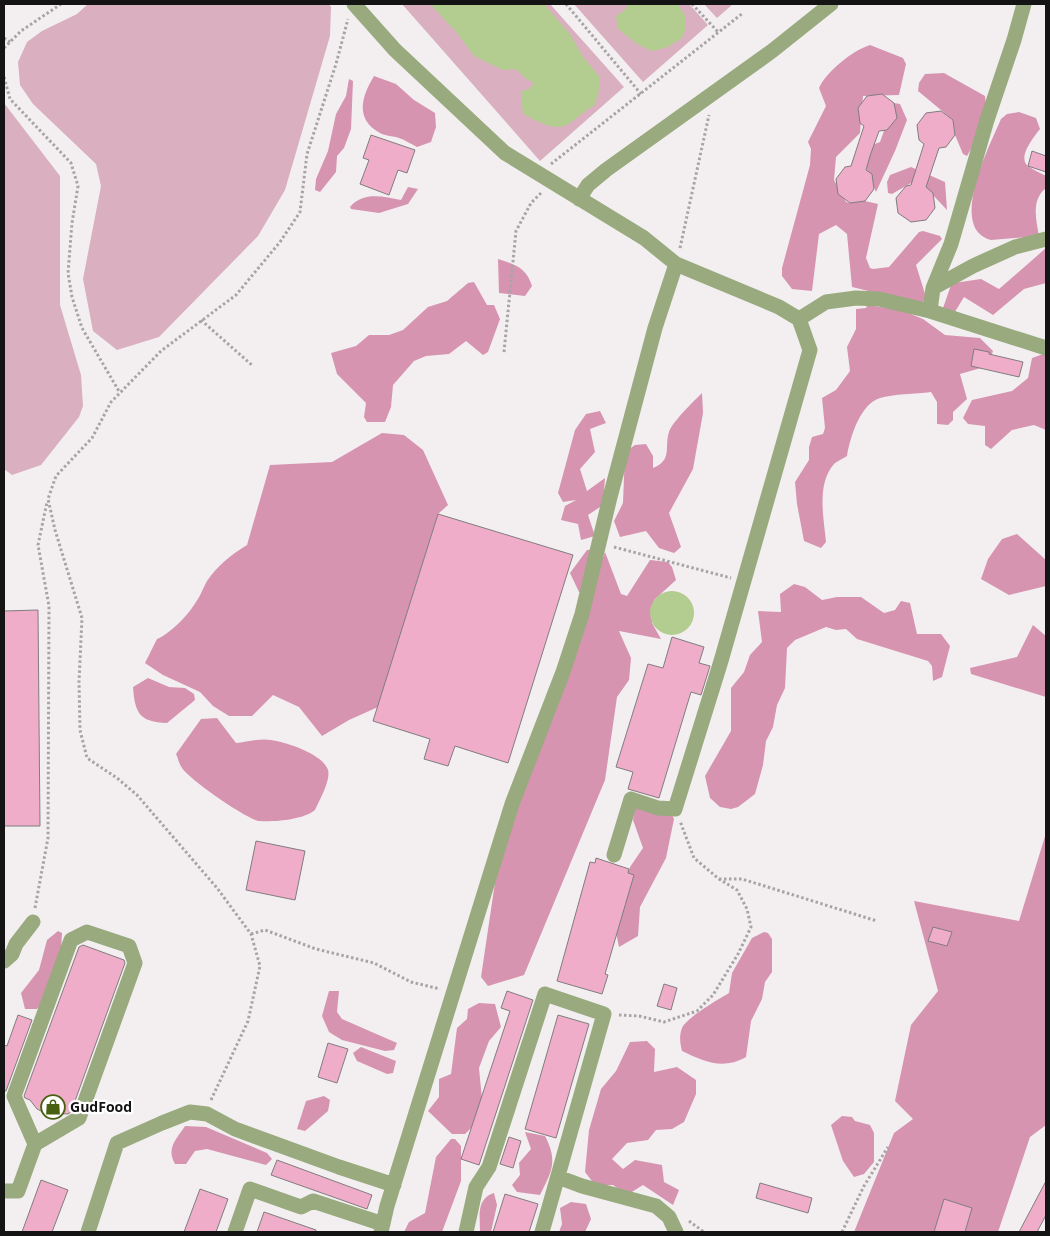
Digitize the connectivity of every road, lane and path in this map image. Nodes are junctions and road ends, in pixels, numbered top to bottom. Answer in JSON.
{"nodes":[{"id":1,"x":61,"y":4,"type":"edge"},
{"id":2,"x":566,"y":4,"type":"edge"},
{"id":3,"x":692,"y":4,"type":"edge"},
{"id":4,"x":831,"y":4,"type":"edge"},
{"id":5,"x":1024,"y":4,"type":"edge"},
{"id":6,"x":352,"y":8,"type":"edge"},
{"id":7,"x":743,"y":13,"type":"dead end"},
{"id":8,"x":719,"y":33,"type":"junction"},
{"id":9,"x":4,"y":38,"type":"edge"},
{"id":10,"x":10,"y":42,"type":"junction"},
{"id":11,"x":4,"y":48,"type":"edge"},
{"id":12,"x":4,"y":77,"type":"edge"},
{"id":13,"x":714,"y":93,"type":"junction"},
{"id":14,"x":641,"y":94,"type":"junction"},
{"id":15,"x":538,"y":173,"type":"junction"},
{"id":16,"x":551,"y":182,"type":"junction"},
{"id":17,"x":579,"y":199,"type":"junction"},
{"id":18,"x":1046,"y":239,"type":"edge"},
{"id":19,"x":676,"y":264,"type":"junction"},
{"id":20,"x":933,"y":288,"type":"junction"},
{"id":21,"x":930,"y":312,"type":"junction"},
{"id":22,"x":799,"y":319,"type":"junction"},
{"id":23,"x":201,"y":320,"type":"junction"},
{"id":24,"x":1046,"y":348,"type":"edge"},
{"id":25,"x":504,"y":352,"type":"dead end"},
{"id":26,"x":253,"y":366,"type":"dead end"},
{"id":27,"x":120,"y":393,"type":"junction"},
{"id":28,"x":48,"y":499,"type":"junction"},
{"id":29,"x":598,"y":544,"type":"junction"},
{"id":30,"x":744,"y":582,"type":"junction"},
{"id":31,"x":675,"y":809,"type":"junction"},
{"id":32,"x":614,"y":855,"type":"dead end"},
{"id":33,"x":719,"y":879,"type":"junction"},
{"id":34,"x":877,"y":921,"type":"dead end"},
{"id":35,"x":33,"y":922,"type":"joint"},
{"id":36,"x":251,"y":934,"type":"junction"},
{"id":37,"x":4,"y":961,"type":"edge"},
{"id":38,"x":454,"y":992,"type":"junction"},
{"id":39,"x":604,"y":1014,"type":"junction"},
{"id":40,"x":206,"y":1114,"type":"junction"},
{"id":41,"x":35,"y":1144,"type":"junction"},
{"id":42,"x":888,"y":1147,"type":"dead end"},
{"id":43,"x":558,"y":1176,"type":"junction"},
{"id":44,"x":394,"y":1185,"type":"junction"},
{"id":45,"x":4,"y":1191,"type":"edge"},
{"id":46,"x":382,"y":1228,"type":"edge"},
{"id":47,"x":88,"y":1232,"type":"edge"},
{"id":48,"x":235,"y":1232,"type":"edge"},
{"id":49,"x":466,"y":1232,"type":"edge"},
{"id":50,"x":542,"y":1232,"type":"edge"},
{"id":51,"x":676,"y":1232,"type":"edge"},
{"id":52,"x":842,"y":1232,"type":"edge"}],
"edges":[{"from":1,"to":10,"type":"path"},
{"from":2,"to":14,"type":"path"},
{"from":3,"to":8,"type":"path"},
{"from":4,"to":13,"type":"street"},
{"from":5,"to":20,"type":"street"},
{"from":6,"to":15,"type":"street"},
{"from":6,"to":23,"type":"path"},
{"from":7,"to":8,"type":"path"},
{"from":8,"to":14,"type":"path"},
{"from":9,"to":10,"type":"path"},
{"from":10,"to":11,"type":"path"},
{"from":12,"to":27,"type":"path"},
{"from":13,"to":17,"type":"street"},
{"from":13,"to":19,"type":"path"},
{"from":14,"to":15,"type":"path"},
{"from":15,"to":16,"type":"street"},
{"from":16,"to":17,"type":"street"},
{"from":16,"to":25,"type":"path"},
{"from":17,"to":19,"type":"street"},
{"from":18,"to":20,"type":"street"},
{"from":19,"to":22,"type":"street"},
{"from":19,"to":29,"type":"street"},
{"from":20,"to":21,"type":"street"},
{"from":21,"to":22,"type":"street"},
{"from":21,"to":24,"type":"street"},
{"from":22,"to":30,"type":"street"},
{"from":23,"to":26,"type":"path"},
{"from":23,"to":27,"type":"path"},
{"from":27,"to":28,"type":"path"},
{"from":28,"to":35,"type":"path"},
{"from":28,"to":36,"type":"path"},
{"from":29,"to":30,"type":"path"},
{"from":29,"to":38,"type":"street"},
{"from":30,"to":31,"type":"street"},
{"from":31,"to":32,"type":"street"},
{"from":31,"to":33,"type":"path"},
{"from":33,"to":34,"type":"path"},
{"from":33,"to":39,"type":"path"},
{"from":35,"to":37,"type":"street"},
{"from":36,"to":38,"type":"path"},
{"from":36,"to":40,"type":"path"},
{"from":38,"to":44,"type":"street"},
{"from":39,"to":43,"type":"street"},
{"from":39,"to":49,"type":"street"},
{"from":40,"to":44,"type":"street"},
{"from":40,"to":47,"type":"street"},
{"from":41,"to":41,"type":"street"},
{"from":41,"to":45,"type":"street"},
{"from":42,"to":52,"type":"path"},
{"from":43,"to":50,"type":"street"},
{"from":43,"to":51,"type":"street"},
{"from":44,"to":46,"type":"street"},
{"from":46,"to":48,"type":"street"}]}
